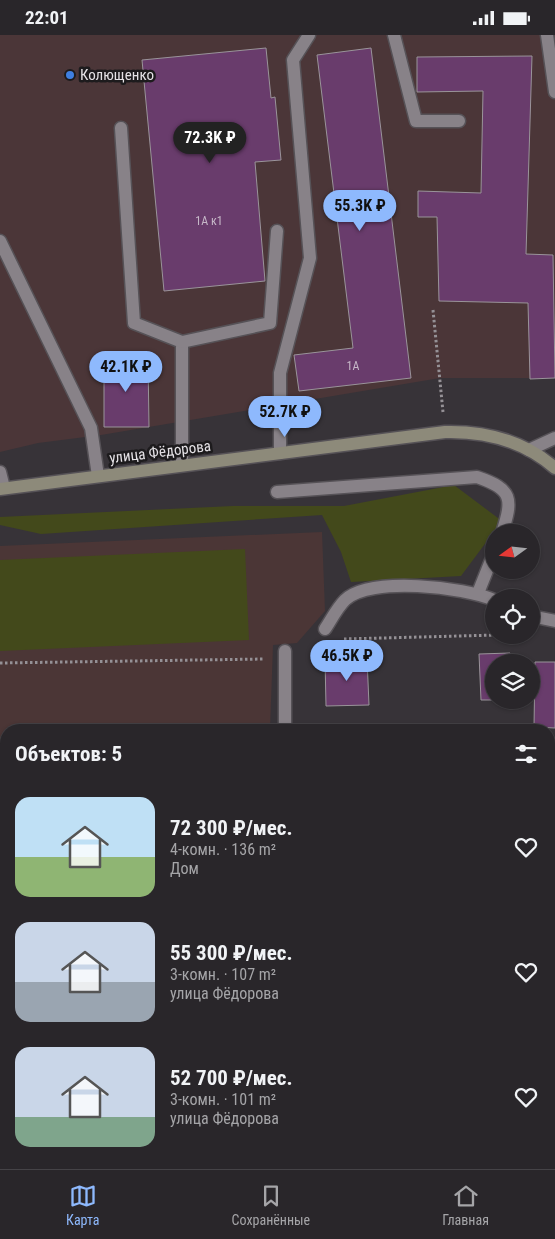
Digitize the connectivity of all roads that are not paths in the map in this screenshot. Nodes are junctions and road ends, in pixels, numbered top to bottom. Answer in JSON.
{"nodes":[{"id":1,"x":308,"y":35,"type":"edge"},
{"id":2,"x":394,"y":35,"type":"edge"},
{"id":3,"x":547,"y":35,"type":"edge"},
{"id":4,"x":555,"y":92,"type":"edge"},
{"id":5,"x":458,"y":121,"type":"dead end"},
{"id":6,"x":121,"y":128,"type":"dead end"},
{"id":7,"x":277,"y":231,"type":"dead end"},
{"id":8,"x":0,"y":241,"type":"edge"},
{"id":9,"x":182,"y":342,"type":"junction"},
{"id":10,"x":555,"y":438,"type":"edge"},
{"id":11,"x":529,"y":449,"type":"junction"},
{"id":12,"x":280,"y":453,"type":"junction"},
{"id":13,"x":182,"y":465,"type":"junction"},
{"id":14,"x":555,"y":468,"type":"edge"},
{"id":15,"x":0,"y":472,"type":"edge"},
{"id":16,"x":98,"y":476,"type":"junction"},
{"id":17,"x":2,"y":489,"type":"edge"},
{"id":18,"x":277,"y":492,"type":"dead end"},
{"id":19,"x":505,"y":524,"type":"edge"},
{"id":20,"x":485,"y":576,"type":"edge"},
{"id":21,"x":478,"y":593,"type":"junction"},
{"id":22,"x":485,"y":596,"type":"edge"},
{"id":23,"x":540,"y":618,"type":"edge"},
{"id":24,"x":555,"y":621,"type":"edge"},
{"id":25,"x":325,"y":629,"type":"dead end"},
{"id":26,"x":285,"y":651,"type":"road end"},
{"id":27,"x":284,"y":724,"type":"edge"}],
"edges":[{"from":1,"to":12,"type":"street"},
{"from":2,"to":5,"type":"street"},
{"from":3,"to":4,"type":"street"},
{"from":6,"to":9,"type":"street"},
{"from":7,"to":9,"type":"street"},
{"from":8,"to":16,"type":"street"},
{"from":9,"to":13,"type":"street"},
{"from":10,"to":11,"type":"street"},
{"from":11,"to":12,"type":"main road","name":"улица Фёдорова"},
{"from":11,"to":14,"type":"main road","name":"улица Фёдорова"},
{"from":12,"to":13,"type":"main road","name":"улица Фёдорова"},
{"from":13,"to":16,"type":"main road","name":"улица Фёдорова"},
{"from":15,"to":17,"type":"street"},
{"from":16,"to":17,"type":"main road","name":"улица Фёдорова"},
{"from":18,"to":19,"type":"street"},
{"from":20,"to":21,"type":"street"},
{"from":21,"to":22,"type":"street"},
{"from":21,"to":25,"type":"street"},
{"from":23,"to":24,"type":"street"},
{"from":26,"to":27,"type":"street"}]}
